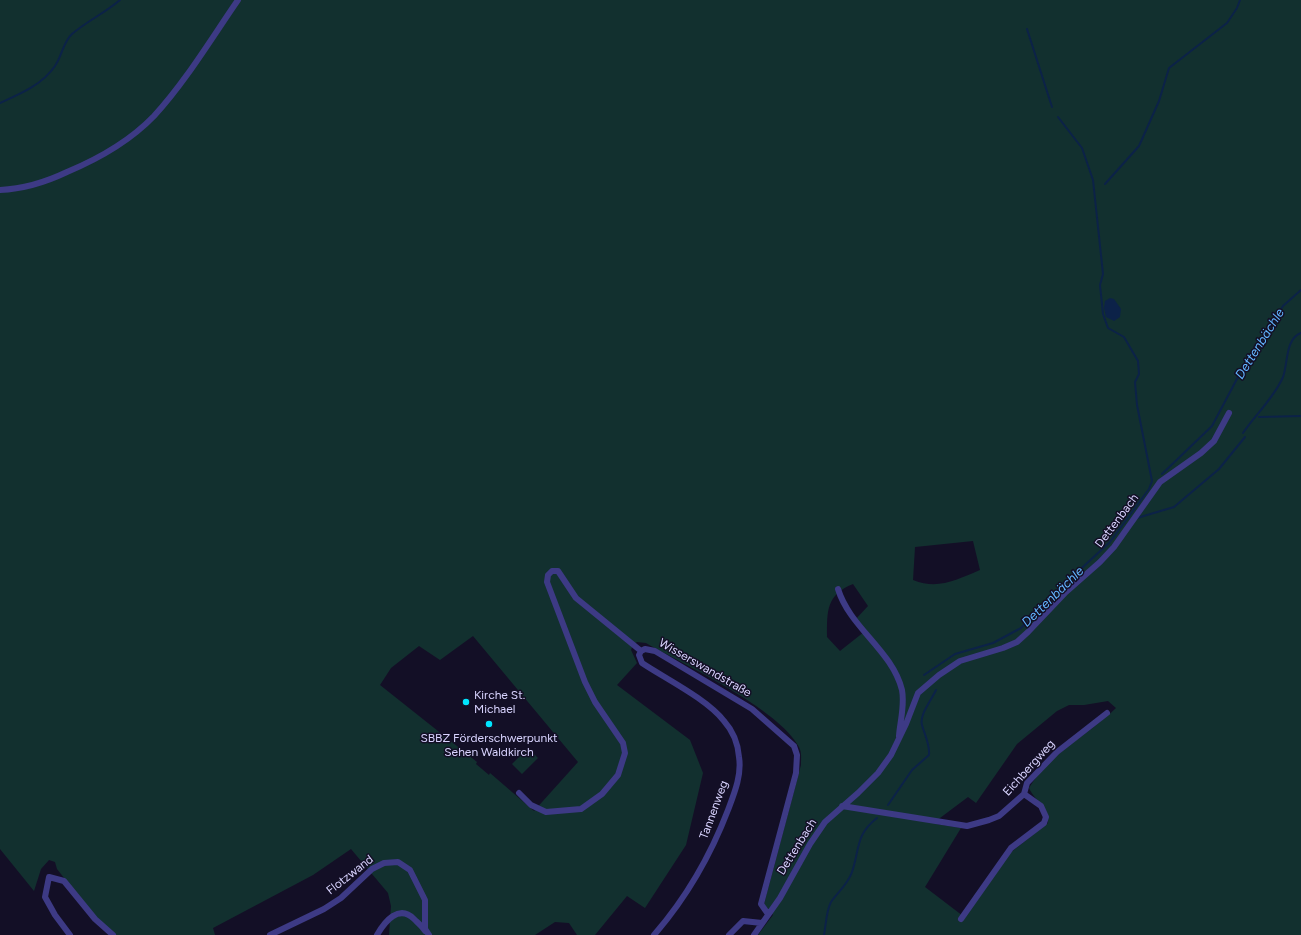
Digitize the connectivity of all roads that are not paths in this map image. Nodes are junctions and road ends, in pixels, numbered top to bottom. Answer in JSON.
{"nodes":[{"id":1,"x":238,"y":0,"type":"edge"},
{"id":2,"x":0,"y":190,"type":"edge"},
{"id":3,"x":1229,"y":413,"type":"dead end"},
{"id":4,"x":838,"y":589,"type":"dead end"},
{"id":5,"x":642,"y":651,"type":"junction"},
{"id":6,"x":1108,"y":713,"type":"dead end"},
{"id":7,"x":899,"y":742,"type":"junction"},
{"id":8,"x":519,"y":793,"type":"dead end"},
{"id":9,"x":1024,"y":794,"type":"junction"},
{"id":10,"x":842,"y":806,"type":"junction"},
{"id":11,"x":768,"y":914,"type":"junction"},
{"id":12,"x":961,"y":919,"type":"dead end"},
{"id":13,"x":762,"y":923,"type":"junction"},
{"id":14,"x":425,"y":932,"type":"edge"},
{"id":15,"x":70,"y":935,"type":"edge"},
{"id":16,"x":113,"y":935,"type":"edge"},
{"id":17,"x":270,"y":935,"type":"edge"},
{"id":18,"x":377,"y":935,"type":"edge"},
{"id":19,"x":429,"y":935,"type":"edge"},
{"id":20,"x":654,"y":935,"type":"edge"},
{"id":21,"x":729,"y":935,"type":"edge"},
{"id":22,"x":754,"y":935,"type":"edge"}],
"edges":[{"from":1,"to":2,"type":"street"},
{"from":3,"to":7,"type":"street","name":"Dettenbach"},
{"from":4,"to":7,"type":"street","name":"Dettenbach"},
{"from":5,"to":8,"type":"street","name":"Wisserswandstraße"},
{"from":5,"to":11,"type":"street","name":"Wisserswandstraße"},
{"from":5,"to":20,"type":"street","name":"Tannenweg"},
{"from":6,"to":9,"type":"street","name":"Eichbergweg"},
{"from":7,"to":10,"type":"street","name":"Dettenbach"},
{"from":9,"to":10,"type":"street","name":"Eichbergweg"},
{"from":9,"to":12,"type":"street"},
{"from":10,"to":11,"type":"street","name":"Dettenbach"},
{"from":11,"to":13,"type":"street","name":"Dettenbach"},
{"from":13,"to":21,"type":"street"},
{"from":13,"to":22,"type":"street","name":"Dettenbach"},
{"from":14,"to":17,"type":"street","name":"Flotzwand"},
{"from":14,"to":18,"type":"street"},
{"from":14,"to":19,"type":"street"},
{"from":15,"to":16,"type":"street"}]}
